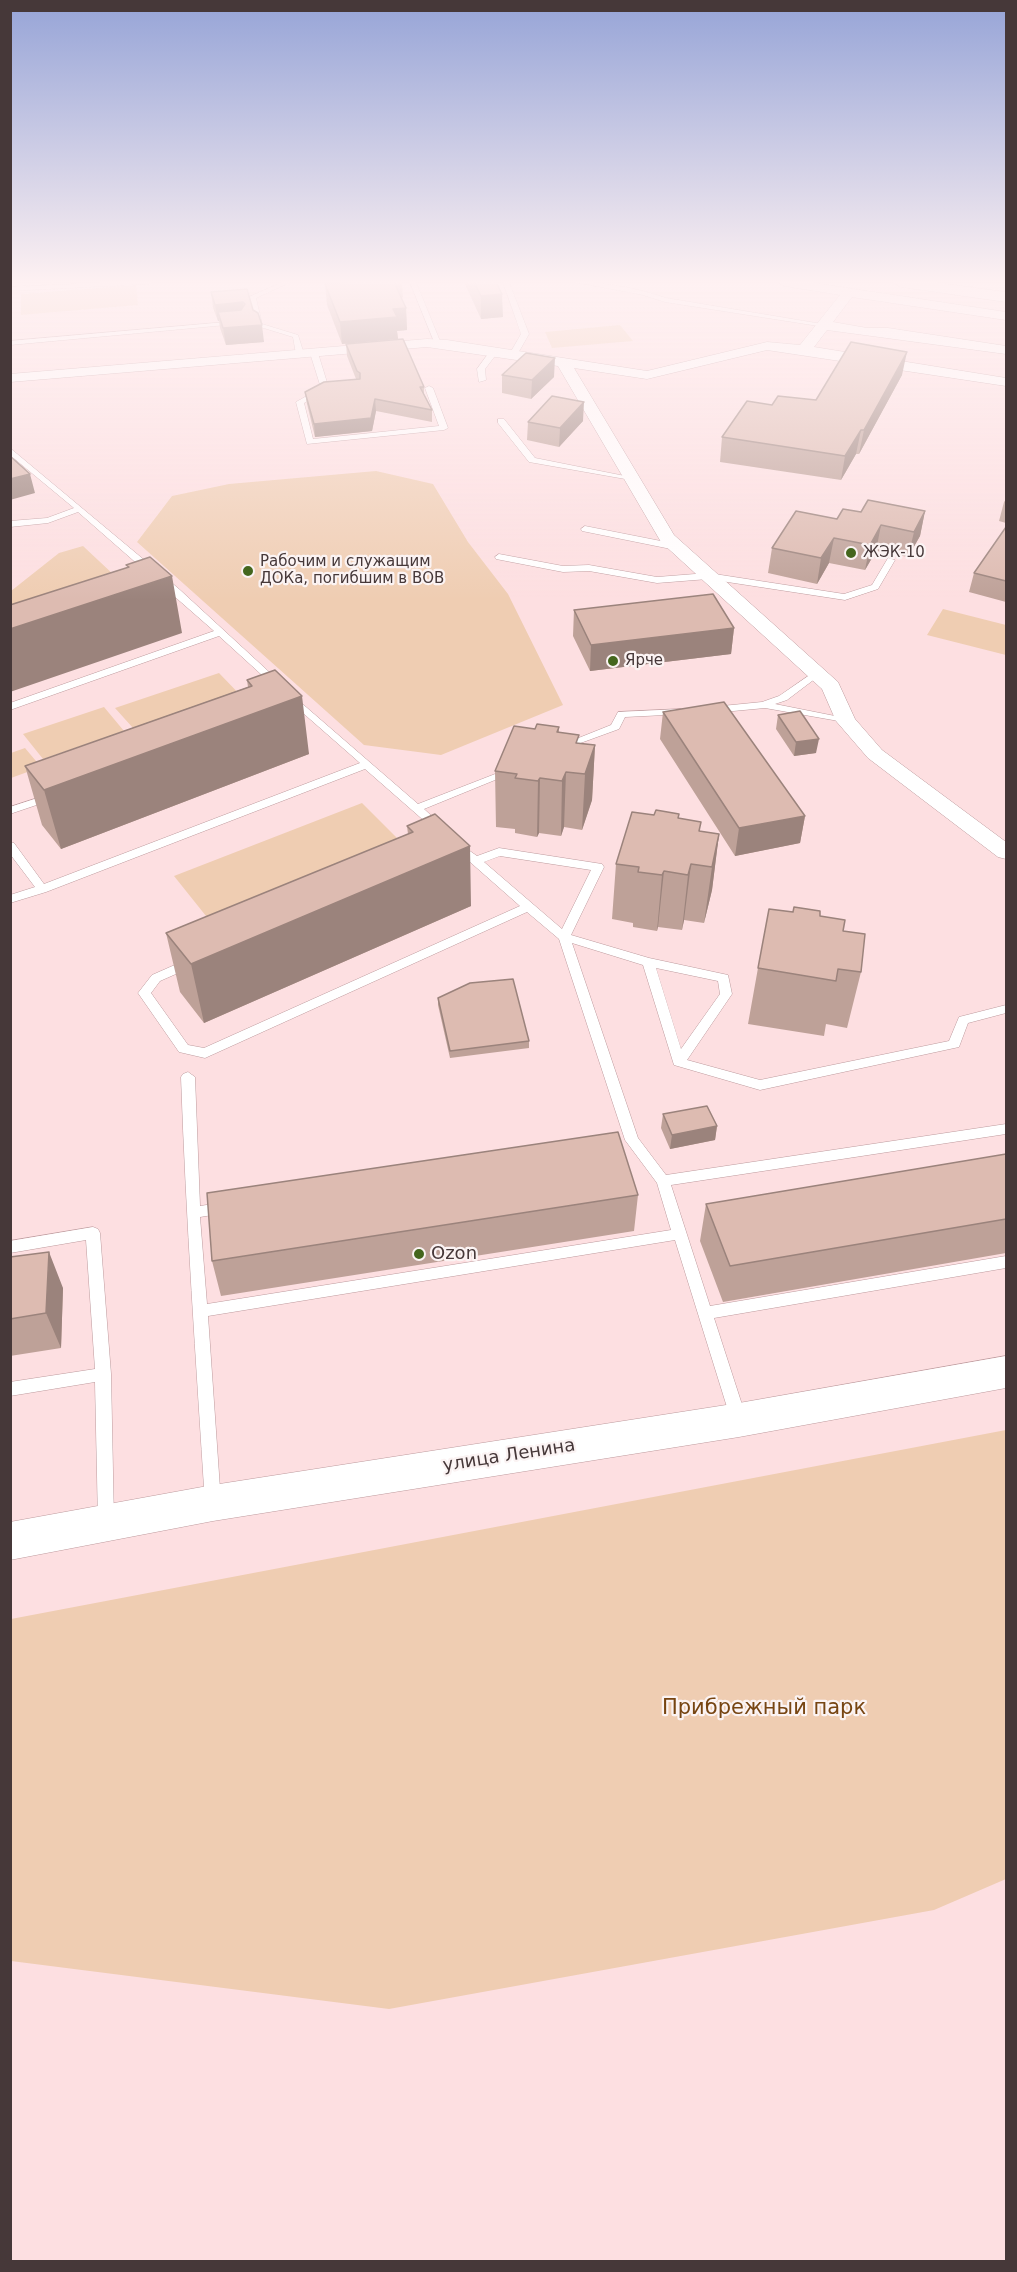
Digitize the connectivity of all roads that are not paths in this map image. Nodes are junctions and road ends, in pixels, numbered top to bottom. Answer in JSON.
{"nodes":[{"id":1,"x":335,"y":388,"type":"edge"},
{"id":2,"x":429,"y":388,"type":"dead end"},
{"id":3,"x":579,"y":388,"type":"edge"},
{"id":4,"x":325,"y":389,"type":"joint"},
{"id":5,"x":501,"y":421,"type":"dead end"},
{"id":6,"x":10,"y":450,"type":"edge"},
{"id":7,"x":631,"y":478,"type":"junction"},
{"id":8,"x":80,"y":510,"type":"junction"},
{"id":9,"x":10,"y":524,"type":"edge"},
{"id":10,"x":585,"y":529,"type":"dead end"},
{"id":11,"x":676,"y":547,"type":"junction"},
{"id":12,"x":499,"y":557,"type":"dead end"},
{"id":13,"x":891,"y":560,"type":"dead end"},
{"id":14,"x":708,"y":576,"type":"junction"},
{"id":15,"x":220,"y":632,"type":"junction"},
{"id":16,"x":817,"y":673,"type":"junction"},
{"id":17,"x":765,"y":705,"type":"junction"},
{"id":18,"x":10,"y":707,"type":"edge"},
{"id":19,"x":691,"y":711,"type":"edge"},
{"id":20,"x":702,"y":711,"type":"edge"},
{"id":21,"x":846,"y":721,"type":"junction"},
{"id":22,"x":572,"y":743,"type":"edge"},
{"id":23,"x":366,"y":765,"type":"junction"},
{"id":24,"x":527,"y":765,"type":"edge"},
{"id":25,"x":67,"y":791,"type":"edge"},
{"id":26,"x":416,"y":807,"type":"junction"},
{"id":27,"x":10,"y":811,"type":"edge"},
{"id":28,"x":10,"y":845,"type":"edge"},
{"id":29,"x":1006,"y":852,"type":"edge"},
{"id":30,"x":475,"y":861,"type":"junction"},
{"id":31,"x":42,"y":889,"type":"junction"},
{"id":32,"x":10,"y":899,"type":"edge"},
{"id":33,"x":530,"y":906,"type":"junction"},
{"id":34,"x":564,"y":937,"type":"junction"},
{"id":35,"x":199,"y":959,"type":"edge"},
{"id":36,"x":648,"y":962,"type":"junction"},
{"id":37,"x":1006,"y":1010,"type":"edge"},
{"id":38,"x":679,"y":1062,"type":"junction"},
{"id":39,"x":188,"y":1077,"type":"dead end"},
{"id":40,"x":1006,"y":1128,"type":"edge"},
{"id":41,"x":663,"y":1180,"type":"junction"},
{"id":42,"x":239,"y":1206,"type":"edge"},
{"id":43,"x":193,"y":1213,"type":"junction"},
{"id":44,"x":679,"y":1234,"type":"junction"},
{"id":45,"x":10,"y":1247,"type":"edge"},
{"id":46,"x":1006,"y":1262,"type":"edge"},
{"id":47,"x":199,"y":1311,"type":"junction"},
{"id":48,"x":704,"y":1313,"type":"junction"},
{"id":49,"x":1006,"y":1372,"type":"edge"},
{"id":50,"x":103,"y":1374,"type":"junction"},
{"id":51,"x":10,"y":1389,"type":"edge"},
{"id":52,"x":739,"y":1420,"type":"junction"},
{"id":53,"x":213,"y":1503,"type":"junction"},
{"id":54,"x":106,"y":1522,"type":"junction"},
{"id":55,"x":10,"y":1541,"type":"edge"}],
"edges":[{"from":1,"to":4,"type":"lane"},
{"from":2,"to":4,"type":"lane"},
{"from":3,"to":7,"type":"street"},
{"from":5,"to":7,"type":"lane"},
{"from":6,"to":8,"type":"lane"},
{"from":7,"to":11,"type":"street"},
{"from":8,"to":9,"type":"lane"},
{"from":8,"to":15,"type":"lane"},
{"from":10,"to":11,"type":"lane"},
{"from":11,"to":14,"type":"street"},
{"from":12,"to":14,"type":"lane"},
{"from":13,"to":14,"type":"lane"},
{"from":14,"to":16,"type":"street"},
{"from":15,"to":18,"type":"lane"},
{"from":15,"to":23,"type":"lane"},
{"from":16,"to":17,"type":"lane"},
{"from":16,"to":21,"type":"street"},
{"from":17,"to":20,"type":"lane"},
{"from":17,"to":21,"type":"lane"},
{"from":19,"to":22,"type":"lane"},
{"from":21,"to":29,"type":"street"},
{"from":23,"to":26,"type":"lane"},
{"from":23,"to":31,"type":"lane"},
{"from":24,"to":26,"type":"lane"},
{"from":25,"to":27,"type":"lane"},
{"from":26,"to":30,"type":"lane"},
{"from":28,"to":31,"type":"lane"},
{"from":30,"to":33,"type":"lane"},
{"from":30,"to":34,"type":"lane"},
{"from":31,"to":32,"type":"lane"},
{"from":33,"to":34,"type":"lane"},
{"from":33,"to":35,"type":"lane"},
{"from":34,"to":36,"type":"lane"},
{"from":34,"to":41,"type":"lane"},
{"from":36,"to":38,"type":"lane"},
{"from":36,"to":38,"type":"lane"},
{"from":37,"to":38,"type":"lane"},
{"from":39,"to":43,"type":"lane"},
{"from":40,"to":41,"type":"lane"},
{"from":41,"to":44,"type":"lane"},
{"from":42,"to":43,"type":"lane"},
{"from":43,"to":47,"type":"lane"},
{"from":44,"to":47,"type":"lane"},
{"from":44,"to":48,"type":"lane"},
{"from":45,"to":50,"type":"lane"},
{"from":46,"to":48,"type":"lane"},
{"from":47,"to":53,"type":"lane"},
{"from":48,"to":52,"type":"lane"},
{"from":49,"to":52,"type":"street","name":"улица Ленина"},
{"from":50,"to":51,"type":"lane"},
{"from":50,"to":54,"type":"lane"},
{"from":52,"to":53,"type":"street","name":"улица Ленина"},
{"from":53,"to":54,"type":"street","name":"улица Ленина"},
{"from":54,"to":55,"type":"street","name":"улица Ленина"}]}
